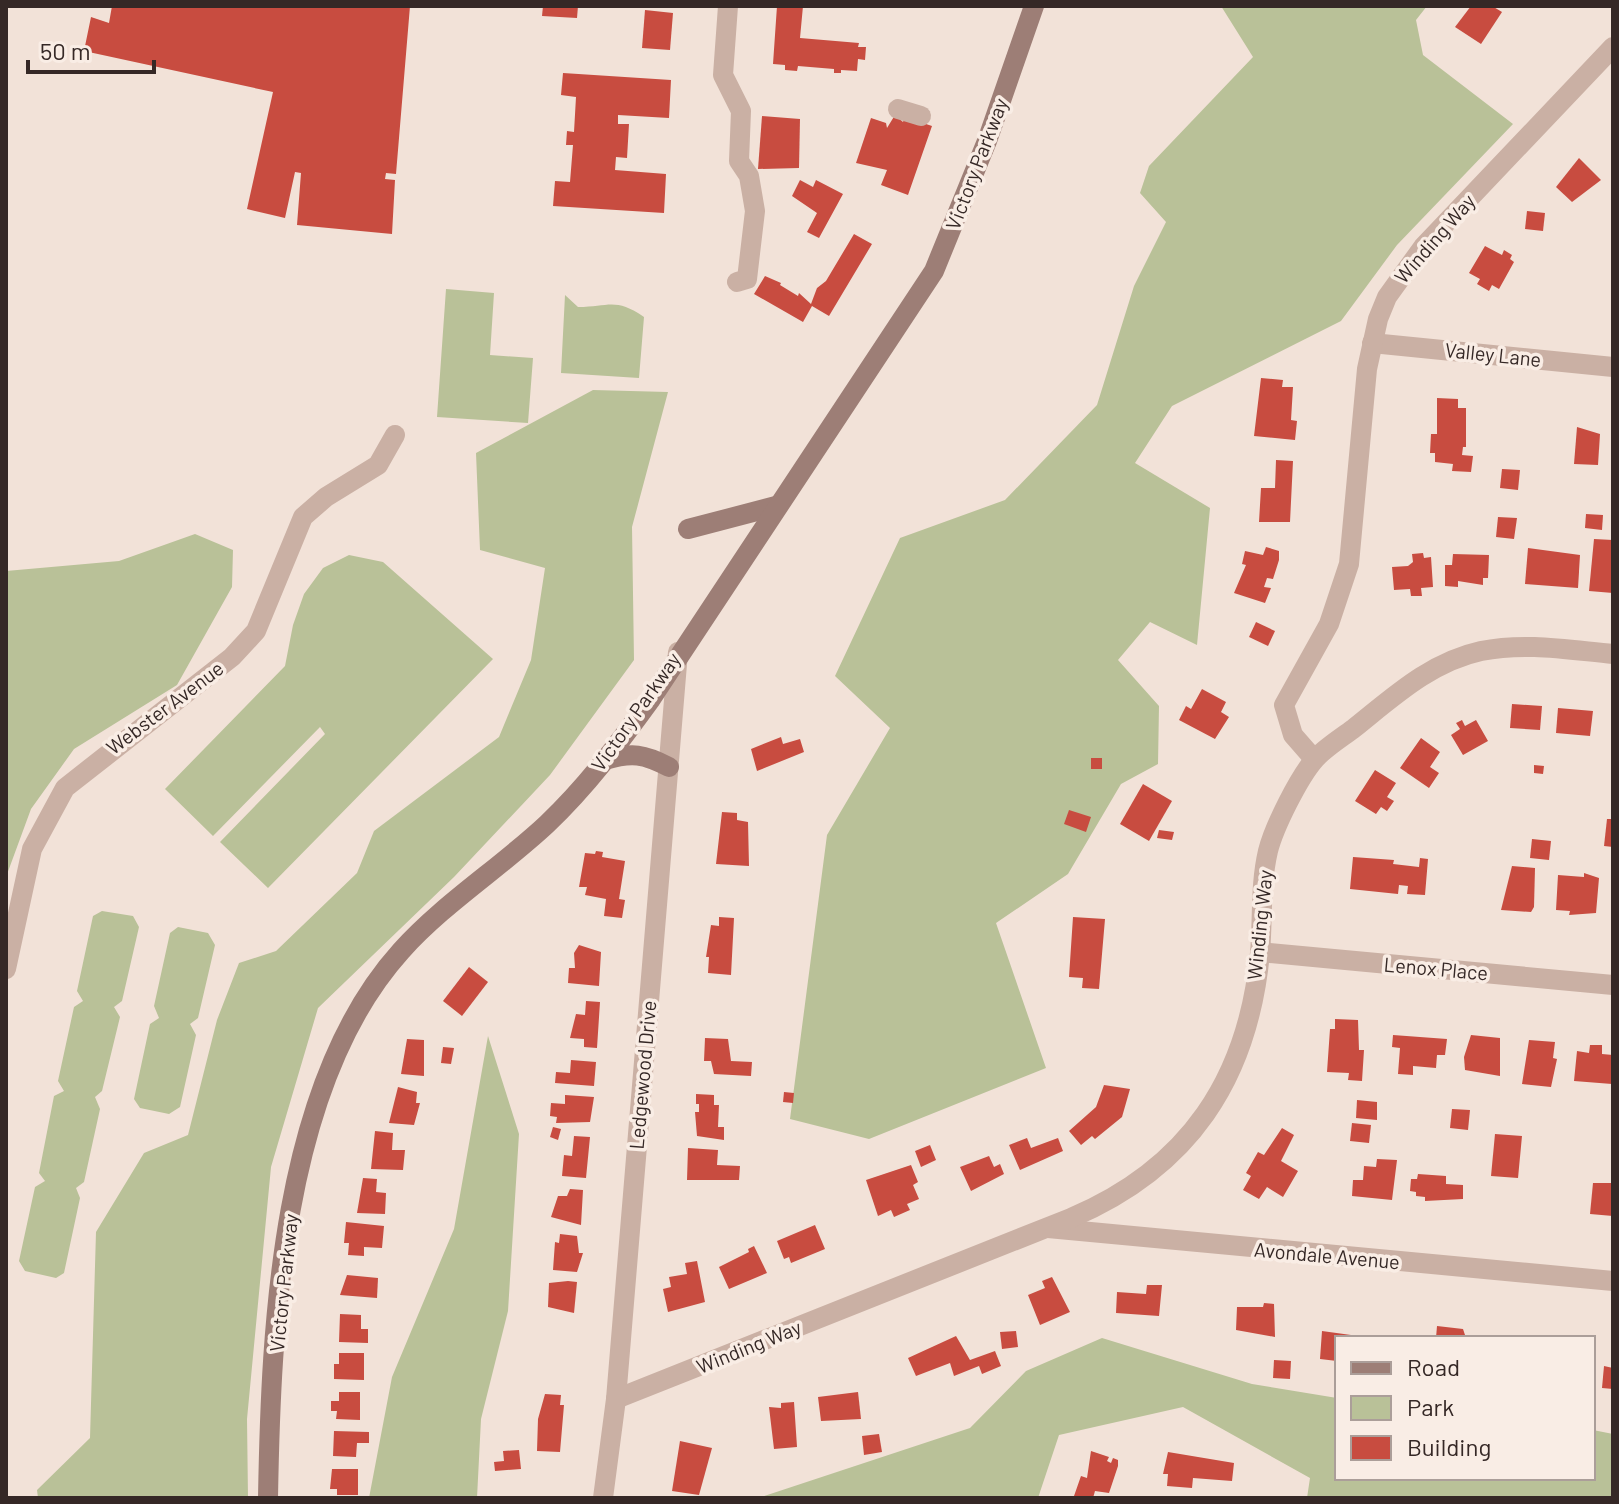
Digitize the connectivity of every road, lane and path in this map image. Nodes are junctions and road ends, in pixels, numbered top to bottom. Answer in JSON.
{"nodes":[{"id":1,"x":728,"y":6,"type":"edge"},
{"id":2,"x":1034,"y":6,"type":"edge"},
{"id":3,"x":1613,"y":47,"type":"edge"},
{"id":4,"x":898,"y":109,"type":"dead end"},
{"id":5,"x":921,"y":116,"type":"dead end"},
{"id":6,"x":737,"y":282,"type":"dead end"},
{"id":7,"x":1372,"y":343,"type":"junction"},
{"id":8,"x":1613,"y":367,"type":"edge"},
{"id":9,"x":395,"y":435,"type":"dead end"},
{"id":10,"x":776,"y":506,"type":"junction"},
{"id":11,"x":688,"y":529,"type":"dead end"},
{"id":12,"x":678,"y":652,"type":"junction"},
{"id":13,"x":1613,"y":654,"type":"edge"},
{"id":14,"x":1314,"y":759,"type":"junction"},
{"id":15,"x":605,"y":760,"type":"junction"},
{"id":16,"x":669,"y":767,"type":"junction"},
{"id":17,"x":1260,"y":952,"type":"junction"},
{"id":18,"x":6,"y":969,"type":"edge"},
{"id":19,"x":1613,"y":985,"type":"edge"},
{"id":20,"x":1042,"y":1227,"type":"junction"},
{"id":21,"x":1613,"y":1281,"type":"edge"},
{"id":22,"x":616,"y":1399,"type":"junction"},
{"id":23,"x":268,"y":1498,"type":"edge"},
{"id":24,"x":603,"y":1498,"type":"edge"}],
"edges":[{"from":1,"to":6,"type":"street"},
{"from":2,"to":10,"type":"street","name":"Victory Parkway"},
{"from":3,"to":7,"type":"street","name":"Winding Way"},
{"from":4,"to":5,"type":"street"},
{"from":7,"to":8,"type":"street","name":"Valley Lane"},
{"from":7,"to":14,"type":"street","name":"Winding Way"},
{"from":9,"to":18,"type":"street","name":"Webster Avenue"},
{"from":10,"to":11,"type":"street"},
{"from":10,"to":12,"type":"street","name":"Victory Parkway"},
{"from":12,"to":15,"type":"street","name":"Victory Parkway"},
{"from":12,"to":16,"type":"street","name":"Ledgewood Drive"},
{"from":13,"to":14,"type":"street"},
{"from":14,"to":17,"type":"street","name":"Winding Way"},
{"from":15,"to":16,"type":"street"},
{"from":15,"to":23,"type":"street","name":"Victory Parkway"},
{"from":16,"to":22,"type":"street","name":"Ledgewood Drive"},
{"from":17,"to":19,"type":"street","name":"Lenox Place"},
{"from":17,"to":20,"type":"street","name":"Winding Way"},
{"from":20,"to":21,"type":"street","name":"Avondale Avenue"},
{"from":20,"to":22,"type":"street","name":"Winding Way"},
{"from":22,"to":24,"type":"street","name":"Ledgewood Drive"}]}
